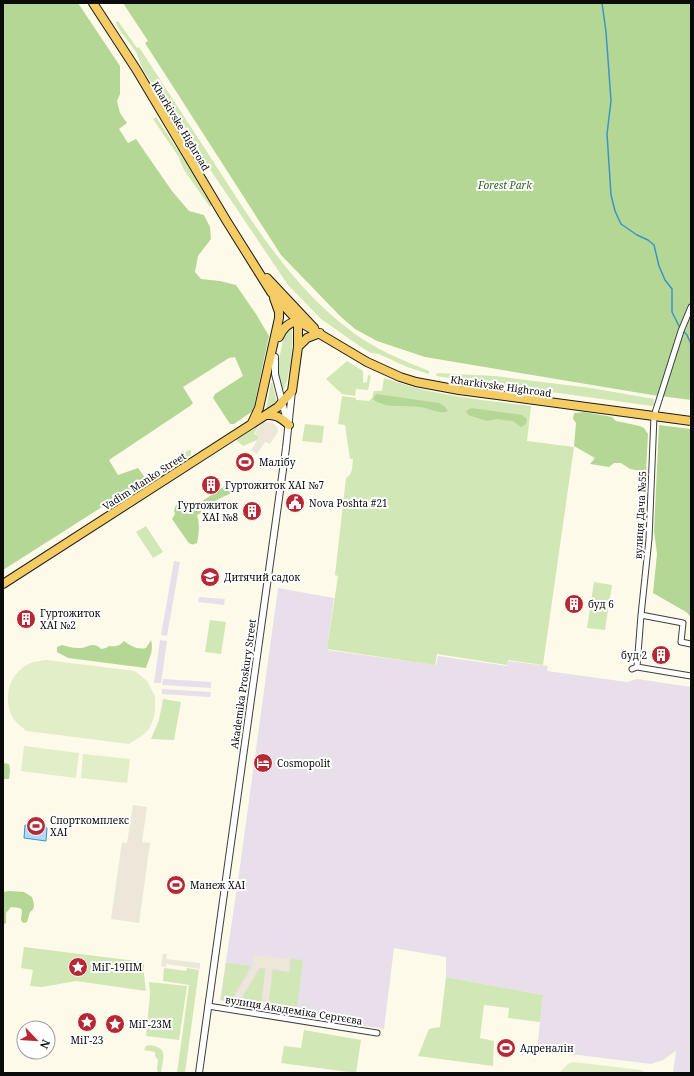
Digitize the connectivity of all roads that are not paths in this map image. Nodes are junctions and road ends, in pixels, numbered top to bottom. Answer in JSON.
{"nodes":[{"id":1,"x":93,"y":3,"type":"edge"},
{"id":2,"x":251,"y":259,"type":"junction"},
{"id":3,"x":271,"y":292,"type":"junction"},
{"id":4,"x":287,"y":300,"type":"junction"},
{"id":5,"x":691,"y":306,"type":"edge"},
{"id":6,"x":279,"y":314,"type":"junction"},
{"id":7,"x":298,"y":321,"type":"junction"},
{"id":8,"x":317,"y":331,"type":"junction"},
{"id":9,"x":279,"y":337,"type":"junction"},
{"id":10,"x":298,"y":347,"type":"junction"},
{"id":11,"x":275,"y":356,"type":"junction"},
{"id":12,"x":292,"y":391,"type":"junction"},
{"id":13,"x":282,"y":403,"type":"junction"},
{"id":14,"x":266,"y":415,"type":"junction"},
{"id":15,"x":654,"y":416,"type":"junction"},
{"id":16,"x":691,"y":421,"type":"edge"},
{"id":17,"x":252,"y":423,"type":"junction"},
{"id":18,"x":288,"y":425,"type":"junction"},
{"id":19,"x":3,"y":584,"type":"edge"},
{"id":20,"x":641,"y":615,"type":"junction"},
{"id":21,"x":691,"y":644,"type":"edge"},
{"id":22,"x":691,"y":676,"type":"edge"},
{"id":23,"x":208,"y":1006,"type":"junction"},
{"id":24,"x":377,"y":1033,"type":"dead end"},
{"id":25,"x":199,"y":1073,"type":"edge"}],
"edges":[{"from":1,"to":2,"type":"main road","name":"Kharkivske Highroad"},
{"from":2,"to":3,"type":"main road","name":"Kharkivske Highroad"},
{"from":2,"to":4,"type":"main road","name":"Kharkivske Highroad"},
{"from":3,"to":6,"type":"main road"},
{"from":3,"to":7,"type":"main road","name":"Kharkivske Highroad"},
{"from":4,"to":7,"type":"main road","name":"Akademika Proskury Street"},
{"from":4,"to":8,"type":"main road","name":"Kharkivske Highroad"},
{"from":5,"to":15,"type":"street","name":"вулиця Дача №55"},
{"from":6,"to":9,"type":"main road"},
{"from":6,"to":17,"type":"main road"},
{"from":7,"to":8,"type":"main road","name":"Kharkivske Highroad"},
{"from":7,"to":9,"type":"main road"},
{"from":7,"to":10,"type":"main road","name":"Akademika Proskury Street"},
{"from":8,"to":10,"type":"main road"},
{"from":8,"to":15,"type":"main road","name":"Kharkivske Highroad"},
{"from":9,"to":11,"type":"main road"},
{"from":10,"to":12,"type":"main road","name":"Akademika Proskury Street"},
{"from":11,"to":13,"type":"street"},
{"from":11,"to":17,"type":"main road"},
{"from":12,"to":13,"type":"main road","name":"Vadim Manko Street"},
{"from":12,"to":18,"type":"street","name":"Akademika Proskury Street"},
{"from":13,"to":14,"type":"main road","name":"Vadim Manko Street"},
{"from":13,"to":18,"type":"street"},
{"from":14,"to":17,"type":"main road","name":"Vadim Manko Street"},
{"from":14,"to":18,"type":"main road"},
{"from":15,"to":16,"type":"main road","name":"Kharkivske Highroad"},
{"from":15,"to":20,"type":"street","name":"вулиця Дача №55"},
{"from":17,"to":19,"type":"main road","name":"Vadim Manko Street"},
{"from":18,"to":23,"type":"street","name":"Akademika Proskury Street"},
{"from":20,"to":21,"type":"street"},
{"from":20,"to":22,"type":"street","name":"вулиця Дача №55"},
{"from":23,"to":24,"type":"street","name":"вулиця Академіка Сергєєва"},
{"from":23,"to":25,"type":"street","name":"Akademika Proskury Street"}]}
